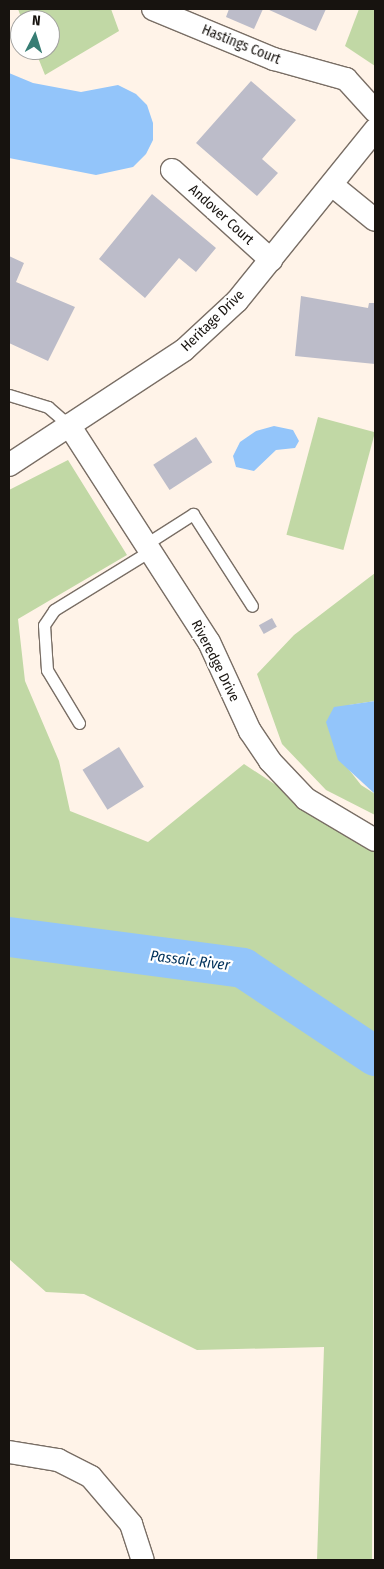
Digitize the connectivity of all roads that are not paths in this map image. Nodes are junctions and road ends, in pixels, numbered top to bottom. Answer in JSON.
{"nodes":[{"id":1,"x":153,"y":9,"type":"edge"},
{"id":2,"x":188,"y":15,"type":"edge"},
{"id":3,"x":375,"y":111,"type":"edge"},
{"id":4,"x":375,"y":130,"type":"edge"},
{"id":5,"x":172,"y":170,"type":"dead end"},
{"id":6,"x":332,"y":185,"type":"junction"},
{"id":7,"x":375,"y":220,"type":"edge"},
{"id":8,"x":271,"y":260,"type":"junction"},
{"id":9,"x":9,"y":395,"type":"edge"},
{"id":10,"x":69,"y":425,"type":"junction"},
{"id":11,"x":9,"y":465,"type":"edge"},
{"id":12,"x":148,"y":547,"type":"junction"},
{"id":13,"x":252,"y":606,"type":"dead end"},
{"id":14,"x":79,"y":723,"type":"dead end"},
{"id":15,"x":375,"y":840,"type":"edge"},
{"id":16,"x":9,"y":1452,"type":"edge"},
{"id":17,"x":143,"y":1560,"type":"edge"}],
"edges":[{"from":1,"to":2,"type":"street","name":"Hastings Court"},
{"from":2,"to":3,"type":"street","name":"Hastings Court"},
{"from":4,"to":6,"type":"street","name":"Heritage Drive"},
{"from":5,"to":8,"type":"street","name":"Andover Court"},
{"from":6,"to":7,"type":"street"},
{"from":6,"to":8,"type":"street","name":"Heritage Drive"},
{"from":8,"to":10,"type":"street","name":"Heritage Drive"},
{"from":9,"to":10,"type":"lane"},
{"from":10,"to":11,"type":"street","name":"Heritage Drive"},
{"from":10,"to":12,"type":"street","name":"Riveredge Drive"},
{"from":12,"to":13,"type":"lane"},
{"from":12,"to":14,"type":"lane"},
{"from":12,"to":15,"type":"street","name":"Riveredge Drive"},
{"from":16,"to":17,"type":"street"}]}
